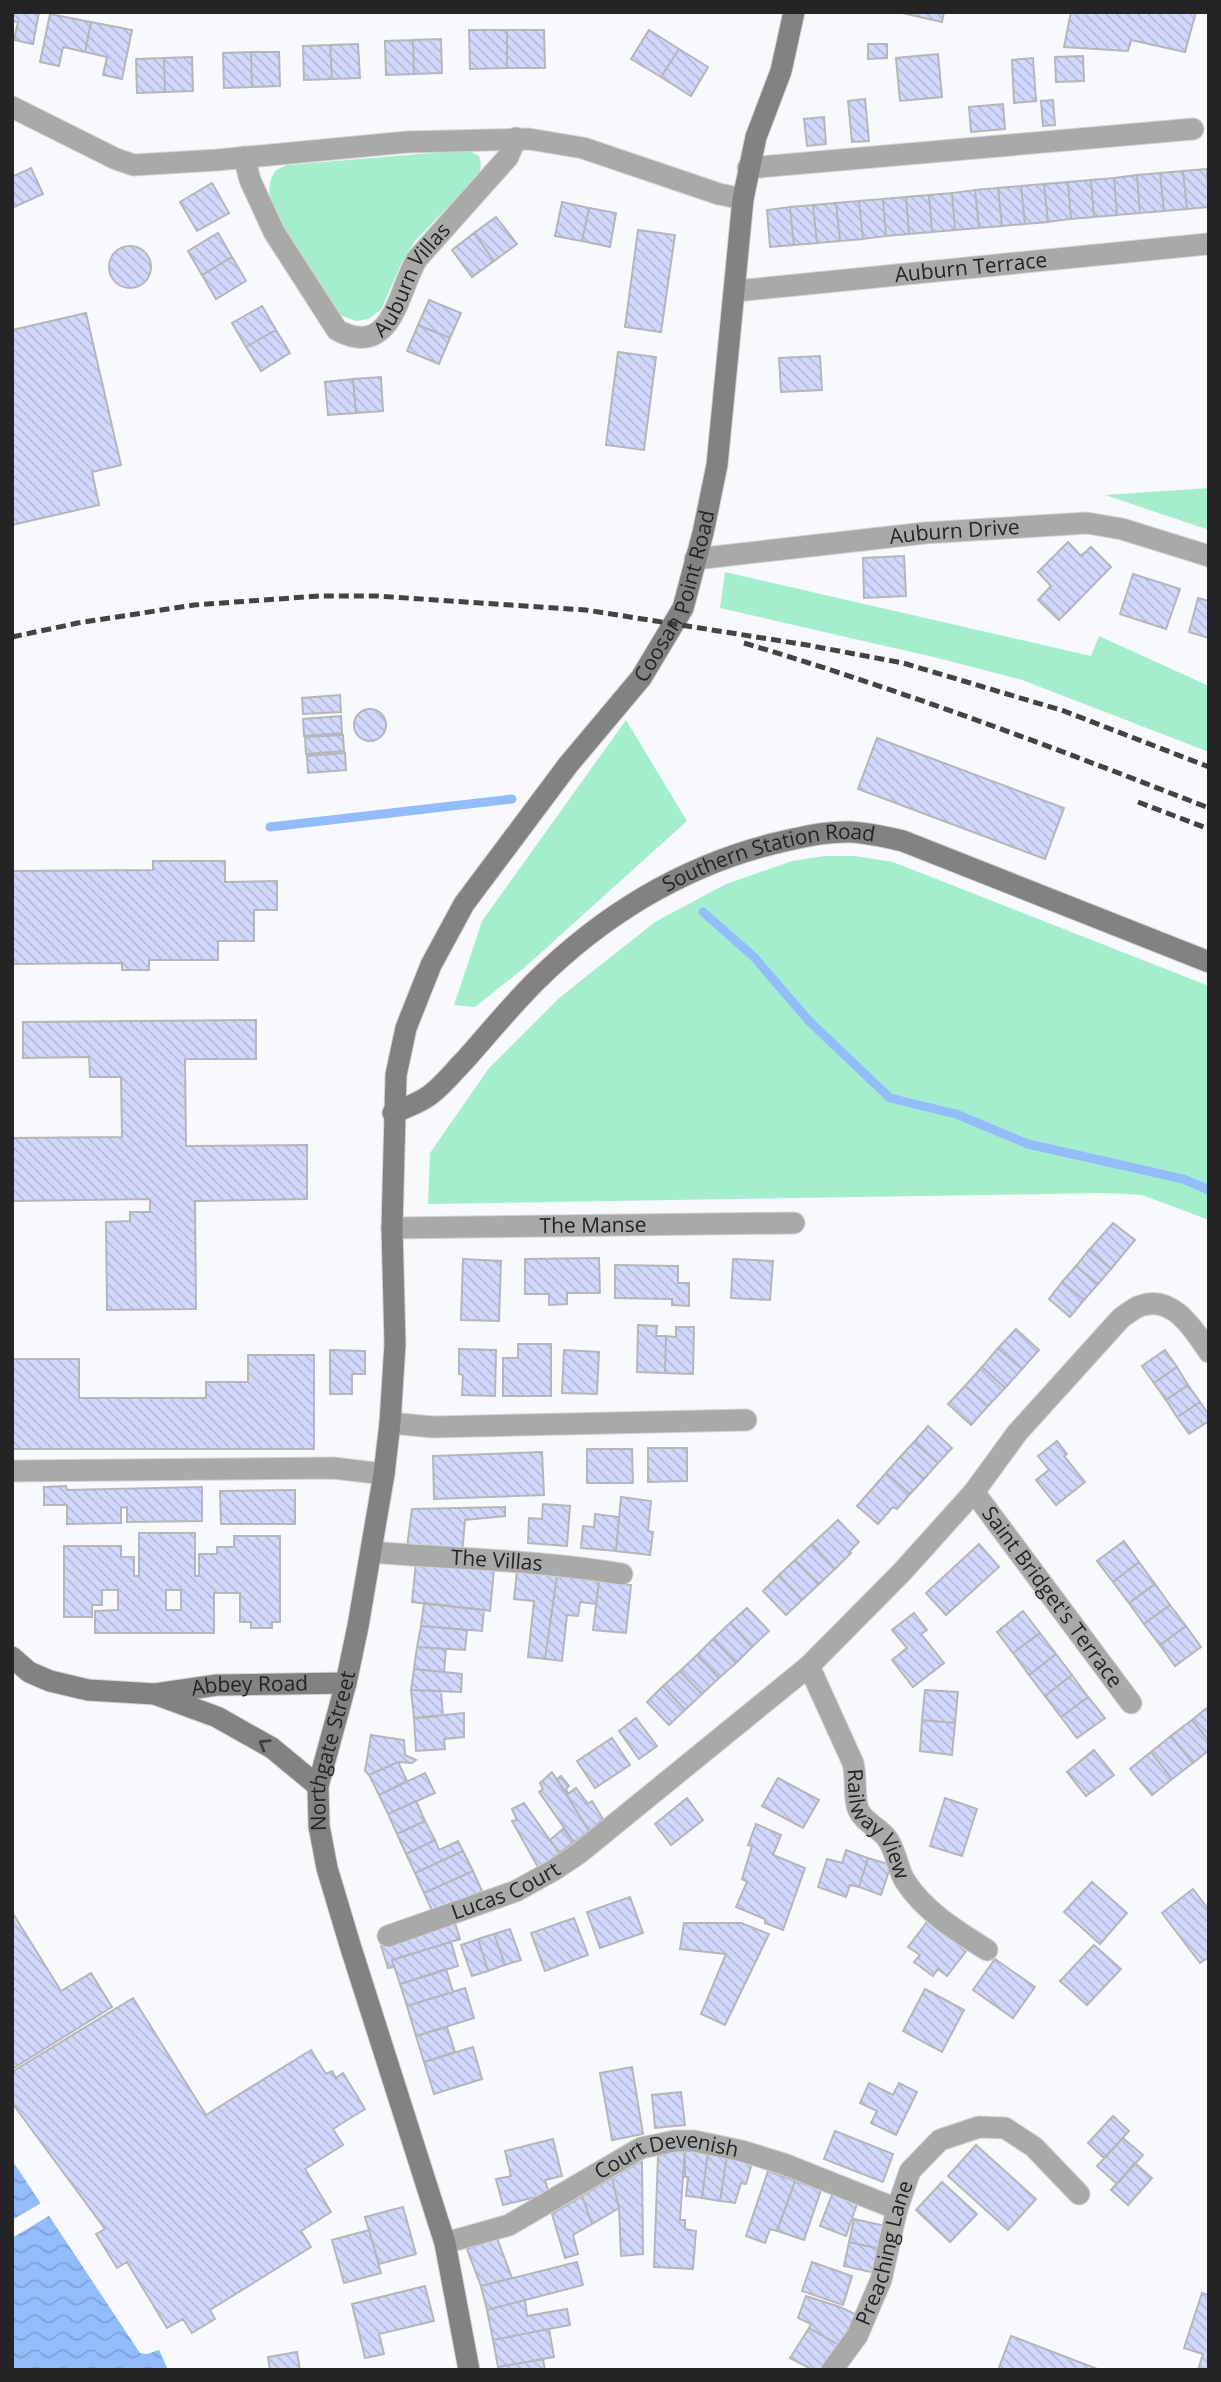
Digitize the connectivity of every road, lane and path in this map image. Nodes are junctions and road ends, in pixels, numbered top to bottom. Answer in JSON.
{"nodes":[{"id":1,"x":794,"y":12,"type":"edge"},
{"id":2,"x":14,"y":109,"type":"edge"},
{"id":3,"x":1193,"y":129,"type":"dead end"},
{"id":4,"x":516,"y":138,"type":"junction"},
{"id":5,"x":244,"y":158,"type":"junction"},
{"id":6,"x":748,"y":168,"type":"junction"},
{"id":7,"x":743,"y":199,"type":"junction"},
{"id":8,"x":1207,"y":244,"type":"dead end"},
{"id":9,"x":736,"y":291,"type":"junction"},
{"id":10,"x":1209,"y":556,"type":"edge"},
{"id":11,"x":695,"y":559,"type":"junction"},
{"id":12,"x":1209,"y":962,"type":"edge"},
{"id":13,"x":393,"y":1113,"type":"junction"},
{"id":14,"x":794,"y":1223,"type":"dead end"},
{"id":15,"x":392,"y":1228,"type":"junction"},
{"id":16,"x":1209,"y":1353,"type":"edge"},
{"id":17,"x":746,"y":1420,"type":"dead end"},
{"id":18,"x":390,"y":1423,"type":"junction"},
{"id":19,"x":12,"y":1471,"type":"edge"},
{"id":20,"x":384,"y":1474,"type":"junction"},
{"id":21,"x":974,"y":1492,"type":"junction"},
{"id":22,"x":371,"y":1552,"type":"junction"},
{"id":23,"x":622,"y":1574,"type":"dead end"},
{"id":24,"x":12,"y":1657,"type":"edge"},
{"id":25,"x":810,"y":1666,"type":"junction"},
{"id":26,"x":346,"y":1683,"type":"junction"},
{"id":27,"x":155,"y":1694,"type":"junction"},
{"id":28,"x":1132,"y":1703,"type":"dead end"},
{"id":29,"x":317,"y":1786,"type":"junction"},
{"id":30,"x":388,"y":1936,"type":"dead end"},
{"id":31,"x":987,"y":1950,"type":"dead end"},
{"id":32,"x":1079,"y":2194,"type":"dead end"},
{"id":33,"x":897,"y":2209,"type":"junction"},
{"id":34,"x":445,"y":2243,"type":"junction"},
{"id":35,"x":469,"y":2370,"type":"edge"},
{"id":36,"x":832,"y":2370,"type":"edge"}],
"edges":[{"from":1,"to":6,"type":"street","name":"Coosan Point Road"},
{"from":2,"to":5,"type":"street"},
{"from":3,"to":6,"type":"street"},
{"from":4,"to":5,"type":"street"},
{"from":4,"to":5,"type":"street","name":"Auburn Villas"},
{"from":4,"to":7,"type":"street"},
{"from":6,"to":7,"type":"street","name":"Coosan Point Road"},
{"from":7,"to":9,"type":"street","name":"Coosan Point Road"},
{"from":8,"to":9,"type":"street","name":"Auburn Terrace"},
{"from":9,"to":11,"type":"street","name":"Coosan Point Road"},
{"from":10,"to":11,"type":"street","name":"Auburn Drive"},
{"from":11,"to":13,"type":"street","name":"Coosan Point Road"},
{"from":12,"to":13,"type":"street","name":"Southern Station Road"},
{"from":13,"to":15,"type":"street","name":"Northgate Street"},
{"from":14,"to":15,"type":"street","name":"The Manse"},
{"from":15,"to":18,"type":"street","name":"Northgate Street"},
{"from":16,"to":21,"type":"street","name":"Lucas Court"},
{"from":17,"to":18,"type":"street"},
{"from":18,"to":20,"type":"street","name":"Northgate Street"},
{"from":19,"to":20,"type":"street"},
{"from":20,"to":22,"type":"street","name":"Northgate Street"},
{"from":21,"to":25,"type":"street","name":"Lucas Court"},
{"from":21,"to":28,"type":"street","name":"Saint Bridget's Terrace"},
{"from":22,"to":23,"type":"street","name":"The Villas"},
{"from":22,"to":26,"type":"street","name":"Northgate Street"},
{"from":24,"to":27,"type":"street","name":"Abbey Road"},
{"from":25,"to":30,"type":"street","name":"Lucas Court"},
{"from":25,"to":31,"type":"street","name":"Railway View"},
{"from":26,"to":27,"type":"street","name":"Abbey Road"},
{"from":26,"to":29,"type":"street","name":"Northgate Street"},
{"from":29,"to":27,"type":"street","name":"Abbey Road","one_way":true},
{"from":29,"to":34,"type":"street","name":"Northgate Street"},
{"from":32,"to":33,"type":"street","name":"Preaching Lane"},
{"from":33,"to":34,"type":"street","name":"Court Devenish"},
{"from":33,"to":36,"type":"street","name":"Preaching Lane"},
{"from":34,"to":35,"type":"street","name":"Northgate Street"}]}
